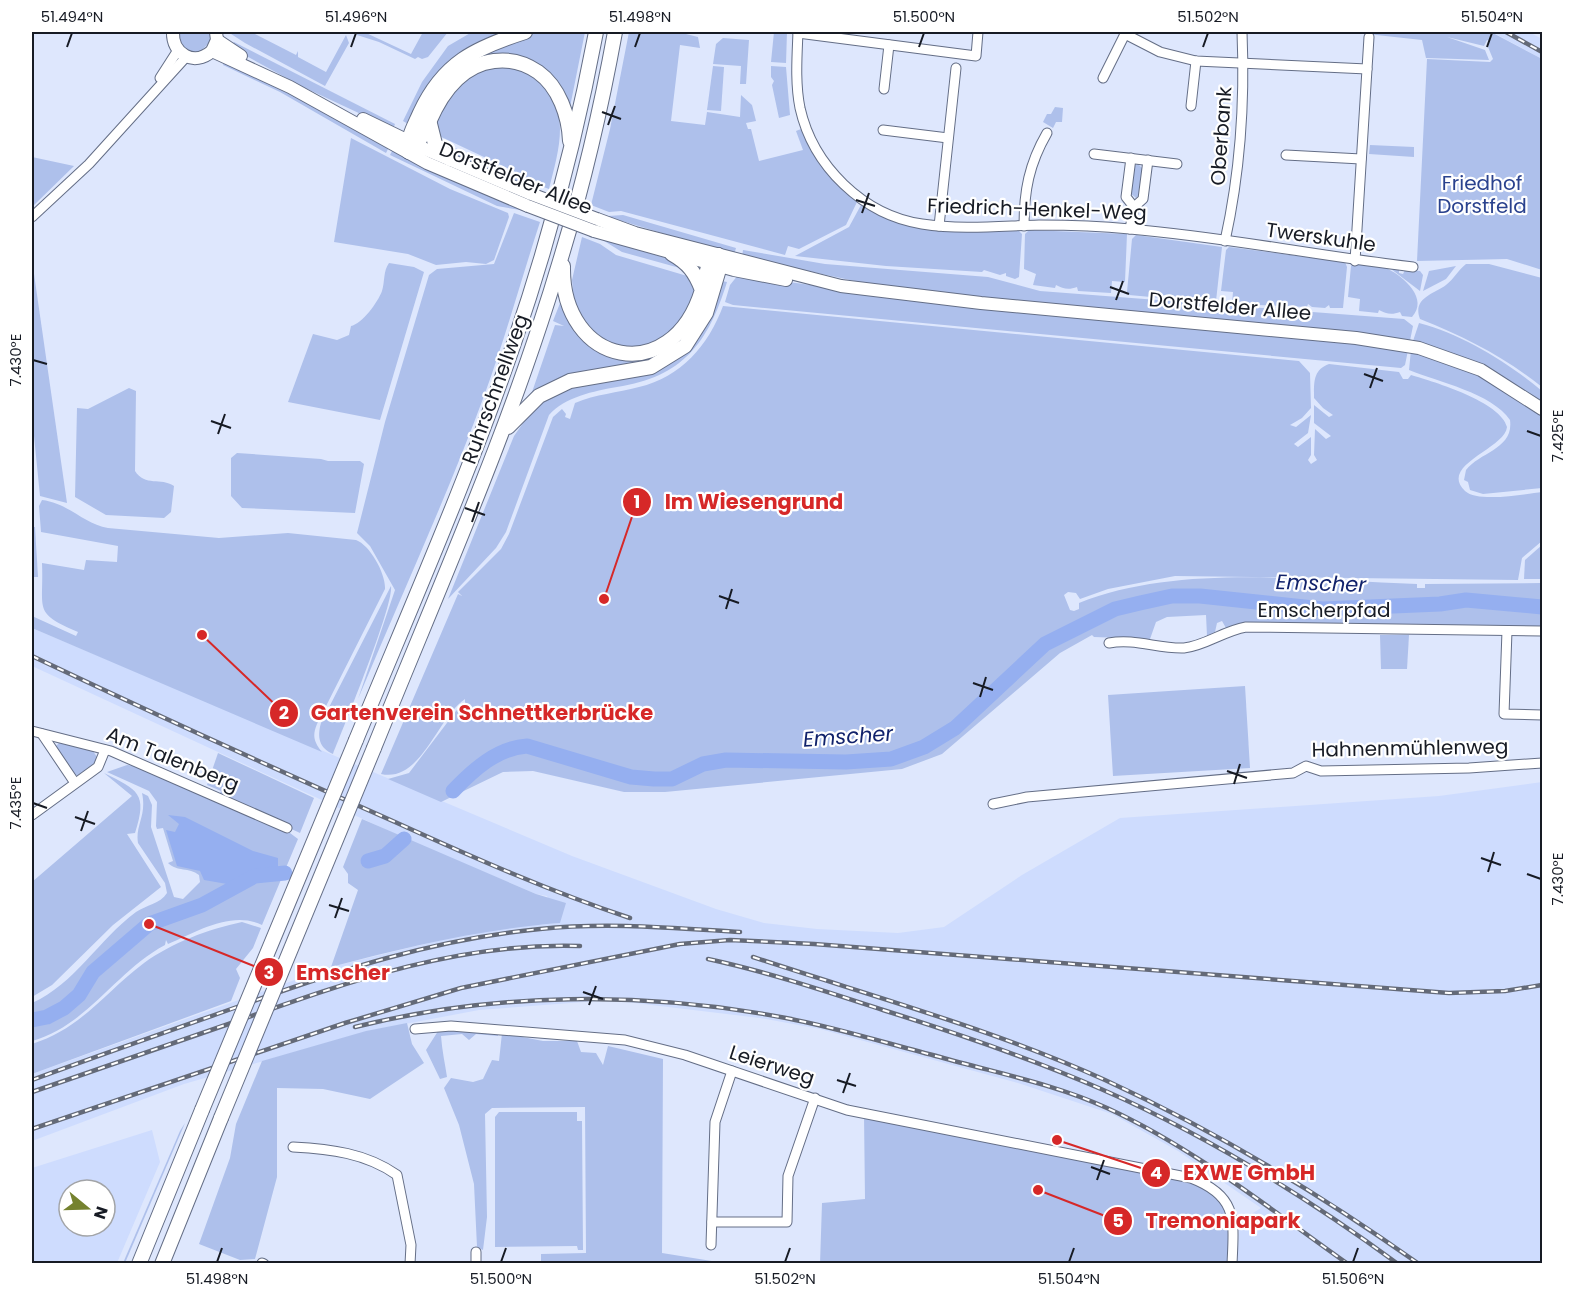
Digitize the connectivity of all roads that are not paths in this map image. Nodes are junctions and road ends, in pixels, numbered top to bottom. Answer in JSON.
{"nodes":[{"id":1,"x":173,"y":32,"type":"edge"},
{"id":2,"x":525,"y":32,"type":"edge"},
{"id":3,"x":596,"y":32,"type":"edge"},
{"id":4,"x":615,"y":32,"type":"edge"},
{"id":5,"x":798,"y":32,"type":"edge"},
{"id":6,"x":978,"y":32,"type":"edge"},
{"id":7,"x":1242,"y":32,"type":"edge"},
{"id":8,"x":1125,"y":33,"type":"edge"},
{"id":9,"x":1369,"y":37,"type":"dead end"},
{"id":10,"x":215,"y":41,"type":"edge"},
{"id":11,"x":889,"y":45,"type":"junction"},
{"id":12,"x":182,"y":54,"type":"junction"},
{"id":13,"x":1196,"y":61,"type":"junction"},
{"id":14,"x":1243,"y":63,"type":"junction"},
{"id":15,"x":956,"y":68,"type":"dead end"},
{"id":16,"x":1367,"y":69,"type":"junction"},
{"id":17,"x":1103,"y":78,"type":"dead end"},
{"id":18,"x":884,"y":89,"type":"dead end"},
{"id":19,"x":1191,"y":106,"type":"dead end"},
{"id":20,"x":429,"y":120,"type":"junction"},
{"id":21,"x":884,"y":130,"type":"dead end"},
{"id":22,"x":1047,"y":133,"type":"dead end"},
{"id":23,"x":948,"y":138,"type":"junction"},
{"id":24,"x":411,"y":146,"type":"junction"},
{"id":25,"x":1094,"y":154,"type":"dead end"},
{"id":26,"x":1286,"y":155,"type":"dead end"},
{"id":27,"x":1131,"y":158,"type":"junction"},
{"id":28,"x":450,"y":159,"type":"junction"},
{"id":29,"x":1361,"y":159,"type":"junction"},
{"id":30,"x":568,"y":160,"type":"junction"},
{"id":31,"x":1148,"y":160,"type":"junction"},
{"id":32,"x":1177,"y":164,"type":"dead end"},
{"id":33,"x":530,"y":200,"type":"junction"},
{"id":34,"x":1134,"y":207,"type":"junction"},
{"id":35,"x":32,"y":217,"type":"edge"},
{"id":36,"x":596,"y":225,"type":"junction"},
{"id":37,"x":939,"y":226,"type":"junction"},
{"id":38,"x":1024,"y":226,"type":"junction"},
{"id":39,"x":1131,"y":229,"type":"junction"},
{"id":40,"x":1225,"y":241,"type":"junction"},
{"id":41,"x":566,"y":242,"type":"junction"},
{"id":42,"x":672,"y":255,"type":"junction"},
{"id":43,"x":1355,"y":261,"type":"junction"},
{"id":44,"x":716,"y":262,"type":"junction"},
{"id":45,"x":1413,"y":267,"type":"dead end"},
{"id":46,"x":702,"y":290,"type":"junction"},
{"id":47,"x":1542,"y":410,"type":"edge"},
{"id":48,"x":495,"y":447,"type":"junction"},
{"id":49,"x":1507,"y":631,"type":"junction"},
{"id":50,"x":1542,"y":631,"type":"edge"},
{"id":51,"x":1109,"y":643,"type":"dead end"},
{"id":52,"x":1542,"y":715,"type":"edge"},
{"id":53,"x":32,"y":731,"type":"edge"},
{"id":54,"x":42,"y":734,"type":"junction"},
{"id":55,"x":105,"y":750,"type":"junction"},
{"id":56,"x":1542,"y":763,"type":"edge"},
{"id":57,"x":75,"y":783,"type":"junction"},
{"id":58,"x":993,"y":804,"type":"dead end"},
{"id":59,"x":32,"y":815,"type":"edge"},
{"id":60,"x":288,"y":828,"type":"dead end"},
{"id":61,"x":415,"y":1029,"type":"dead end"},
{"id":62,"x":732,"y":1071,"type":"junction"},
{"id":63,"x":815,"y":1098,"type":"junction"},
{"id":64,"x":293,"y":1147,"type":"dead end"},
{"id":65,"x":712,"y":1222,"type":"junction"},
{"id":66,"x":711,"y":1245,"type":"dead end"},
{"id":67,"x":476,"y":1252,"type":"dead end"},
{"id":68,"x":139,"y":1263,"type":"edge"},
{"id":69,"x":162,"y":1263,"type":"edge"},
{"id":70,"x":410,"y":1263,"type":"edge"},
{"id":71,"x":476,"y":1263,"type":"edge"},
{"id":72,"x":1232,"y":1263,"type":"edge"}],
"edges":[{"from":1,"to":12,"type":"main road"},
{"from":2,"to":24,"type":"highway"},
{"from":3,"to":30,"type":"highway","name":"Ruhrschnellweg"},
{"from":4,"to":41,"type":"highway","name":"Ruhrschnellweg"},
{"from":5,"to":11,"type":"street"},
{"from":5,"to":37,"type":"street","name":"Friedrich-Henkel-Weg"},
{"from":6,"to":11,"type":"street"},
{"from":7,"to":14,"type":"street","name":"Oberbank"},
{"from":8,"to":13,"type":"street"},
{"from":8,"to":17,"type":"street"},
{"from":9,"to":16,"type":"street"},
{"from":10,"to":12,"type":"main road"},
{"from":10,"to":24,"type":"main road","name":"Dorstfelder Allee"},
{"from":11,"to":18,"type":"street"},
{"from":12,"to":35,"type":"street"},
{"from":13,"to":14,"type":"street"},
{"from":13,"to":19,"type":"street"},
{"from":14,"to":16,"type":"street"},
{"from":14,"to":40,"type":"street","name":"Oberbank"},
{"from":15,"to":23,"type":"street"},
{"from":16,"to":29,"type":"street"},
{"from":20,"to":24,"type":"highway"},
{"from":20,"to":28,"type":"highway"},
{"from":20,"to":30,"type":"highway"},
{"from":21,"to":23,"type":"street"},
{"from":22,"to":38,"type":"street"},
{"from":23,"to":37,"type":"street"},
{"from":24,"to":28,"type":"main road","name":"Dorstfelder Allee"},
{"from":24,"to":33,"type":"main road","name":"Dorstfelder Allee"},
{"from":25,"to":27,"type":"street"},
{"from":26,"to":29,"type":"street"},
{"from":27,"to":31,"type":"street"},
{"from":27,"to":34,"type":"street"},
{"from":28,"to":33,"type":"main road","name":"Dorstfelder Allee"},
{"from":29,"to":43,"type":"street"},
{"from":30,"to":68,"type":"highway","name":"Ruhrschnellweg","bridge":true},
{"from":31,"to":32,"type":"street"},
{"from":31,"to":34,"type":"street"},
{"from":33,"to":36,"type":"main road","name":"Dorstfelder Allee","bridge":true},
{"from":34,"to":39,"type":"street"},
{"from":36,"to":42,"type":"main road","name":"Dorstfelder Allee"},
{"from":36,"to":44,"type":"main road","name":"Dorstfelder Allee"},
{"from":37,"to":38,"type":"street","name":"Friedrich-Henkel-Weg"},
{"from":38,"to":39,"type":"street","name":"Friedrich-Henkel-Weg"},
{"from":39,"to":40,"type":"street","name":"Friedrich-Henkel-Weg"},
{"from":40,"to":43,"type":"street","name":"Twerskuhle"},
{"from":41,"to":46,"type":"highway"},
{"from":41,"to":48,"type":"highway","name":"Ruhrschnellweg"},
{"from":42,"to":44,"type":"main road","name":"Dorstfelder Allee"},
{"from":42,"to":46,"type":"highway"},
{"from":43,"to":45,"type":"street","name":"Twerskuhle"},
{"from":44,"to":46,"type":"highway"},
{"from":44,"to":47,"type":"main road","name":"Dorstfelder Allee"},
{"from":44,"to":48,"type":"highway"},
{"from":48,"to":69,"type":"highway","name":"Ruhrschnellweg","bridge":true},
{"from":49,"to":50,"type":"street","name":"Emscherpfad"},
{"from":49,"to":51,"type":"street","name":"Emscherpfad"},
{"from":49,"to":52,"type":"street"},
{"from":53,"to":54,"type":"street","name":"Am Talenberg"},
{"from":54,"to":55,"type":"street","name":"Am Talenberg"},
{"from":54,"to":57,"type":"street"},
{"from":55,"to":57,"type":"street"},
{"from":55,"to":60,"type":"street","name":"Am Talenberg"},
{"from":56,"to":58,"type":"street","name":"Hahnenmühlenweg"},
{"from":57,"to":59,"type":"street"},
{"from":61,"to":62,"type":"street","name":"Leierweg"},
{"from":62,"to":63,"type":"street","name":"Leierweg"},
{"from":62,"to":65,"type":"street"},
{"from":63,"to":65,"type":"street"},
{"from":63,"to":72,"type":"street","name":"Leierweg"},
{"from":64,"to":70,"type":"street"},
{"from":65,"to":66,"type":"street"},
{"from":67,"to":71,"type":"street"}]}
